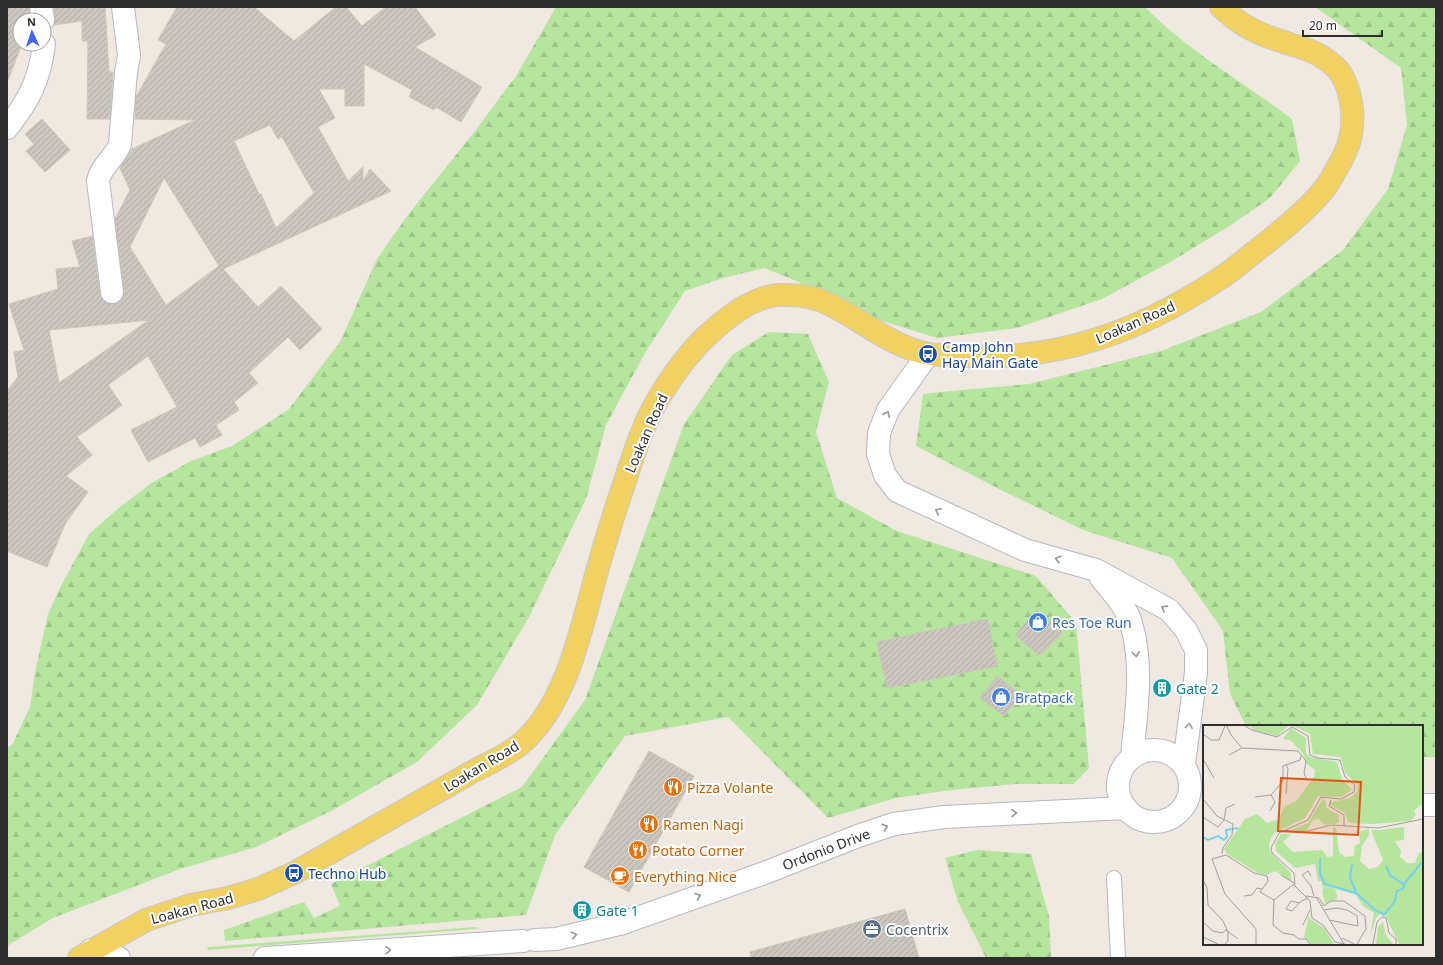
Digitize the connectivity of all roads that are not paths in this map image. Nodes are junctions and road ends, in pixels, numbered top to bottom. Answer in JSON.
{"nodes":[{"id":1,"x":123,"y":7,"type":"edge"},
{"id":2,"x":1221,"y":7,"type":"edge"},
{"id":3,"x":43,"y":52,"type":"edge"},
{"id":4,"x":7,"y":128,"type":"edge"},
{"id":5,"x":112,"y":292,"type":"dead end"},
{"id":6,"x":928,"y":354,"type":"junction"},
{"id":7,"x":1096,"y":570,"type":"junction"},
{"id":8,"x":1132,"y":757,"type":"junction"},
{"id":9,"x":1184,"y":764,"type":"junction"},
{"id":10,"x":1423,"y":805,"type":"edge"},
{"id":11,"x":1436,"y":805,"type":"edge"},
{"id":12,"x":1194,"y":806,"type":"edge"},
{"id":13,"x":1126,"y":808,"type":"junction"},
{"id":14,"x":1114,"y":878,"type":"dead end"},
{"id":15,"x":85,"y":954,"type":"edge"},
{"id":16,"x":119,"y":958,"type":"edge"},
{"id":17,"x":265,"y":958,"type":"edge"},
{"id":18,"x":1118,"y":958,"type":"edge"}],
"edges":[{"from":1,"to":5,"type":"street"},
{"from":2,"to":6,"type":"main road","name":"Loakan Road"},
{"from":3,"to":4,"type":"street"},
{"from":7,"to":6,"type":"street","one_way":true},
{"from":6,"to":15,"type":"main road","name":"Loakan Road"},
{"from":7,"to":8,"type":"street","one_way":true},
{"from":9,"to":7,"type":"street","one_way":true},
{"from":8,"to":9,"type":"street"},
{"from":8,"to":13,"type":"street"},
{"from":9,"to":12,"type":"street"},
{"from":10,"to":11,"type":"street"},
{"from":12,"to":13,"type":"street"},
{"from":17,"to":13,"type":"street","name":"Ordonio Drive","one_way":true},
{"from":14,"to":18,"type":"lane"},
{"from":15,"to":16,"type":"street"}]}
